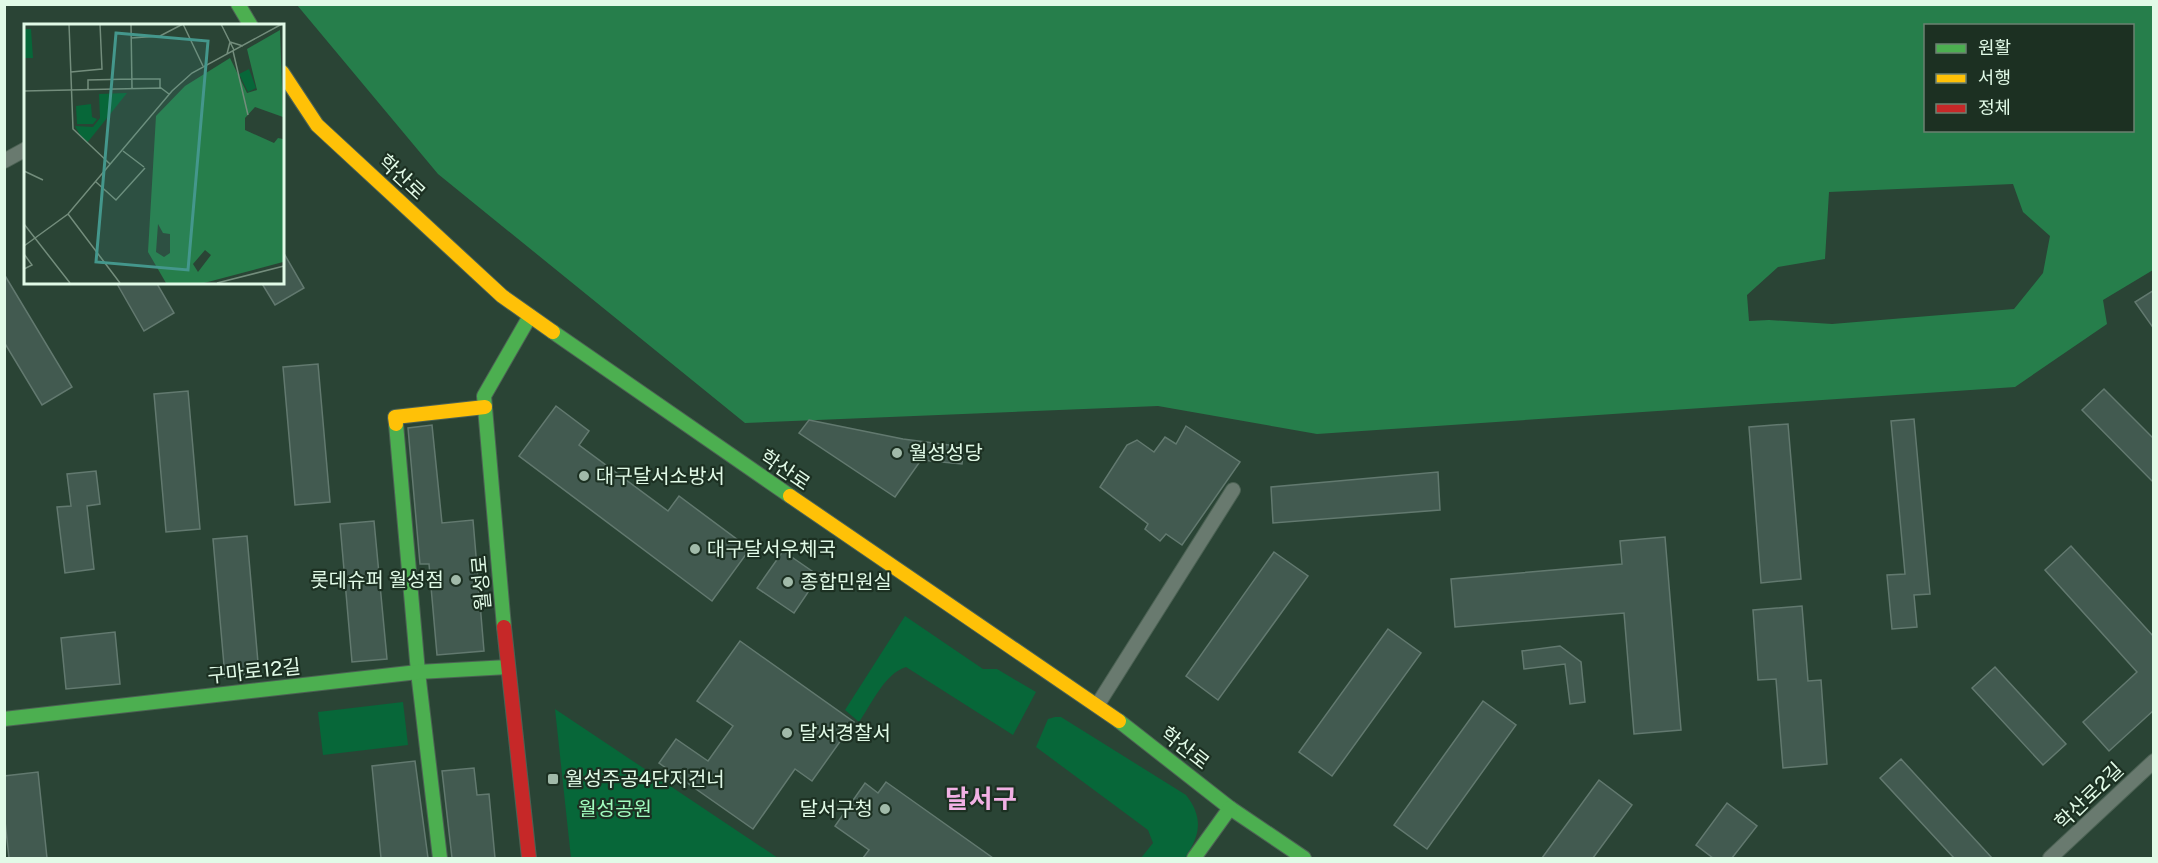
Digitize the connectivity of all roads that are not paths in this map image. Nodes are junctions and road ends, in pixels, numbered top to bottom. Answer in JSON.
{"nodes":[{"id":1,"x":238,"y":4,"type":"edge"},
{"id":2,"x":249,"y":22,"type":"edge"},
{"id":3,"x":284,"y":75,"type":"edge"},
{"id":4,"x":24,"y":150,"type":"edge"},
{"id":5,"x":4,"y":161,"type":"edge"},
{"id":6,"x":530,"y":316,"type":"junction"},
{"id":7,"x":485,"y":407,"type":"junction"},
{"id":8,"x":1233,"y":490,"type":"dead end"},
{"id":9,"x":508,"y":667,"type":"junction"},
{"id":10,"x":418,"y":672,"type":"junction"},
{"id":11,"x":1098,"y":704,"type":"junction"},
{"id":12,"x":4,"y":719,"type":"edge"},
{"id":13,"x":2154,"y":761,"type":"edge"},
{"id":14,"x":1230,"y":808,"type":"junction"},
{"id":15,"x":440,"y":858,"type":"edge"},
{"id":16,"x":529,"y":858,"type":"edge"},
{"id":17,"x":1194,"y":858,"type":"edge"},
{"id":18,"x":1304,"y":858,"type":"edge"},
{"id":19,"x":2050,"y":858,"type":"edge"}],
"edges":[{"from":1,"to":2,"type":"street"},
{"from":3,"to":6,"type":"street","name":"학산로"},
{"from":4,"to":5,"type":"street"},
{"from":6,"to":7,"type":"street","name":"월성로"},
{"from":6,"to":11,"type":"street","name":"학산로"},
{"from":7,"to":9,"type":"street","name":"월성로"},
{"from":7,"to":10,"type":"street"},
{"from":8,"to":11,"type":"street"},
{"from":9,"to":10,"type":"street","name":"구마로12길"},
{"from":9,"to":16,"type":"street","name":"월성로"},
{"from":10,"to":12,"type":"street","name":"구마로12길"},
{"from":10,"to":15,"type":"street"},
{"from":11,"to":14,"type":"street","name":"학산로"},
{"from":13,"to":19,"type":"street","name":"학산로2길"},
{"from":14,"to":17,"type":"street"},
{"from":14,"to":18,"type":"street","name":"학산로"}]}
